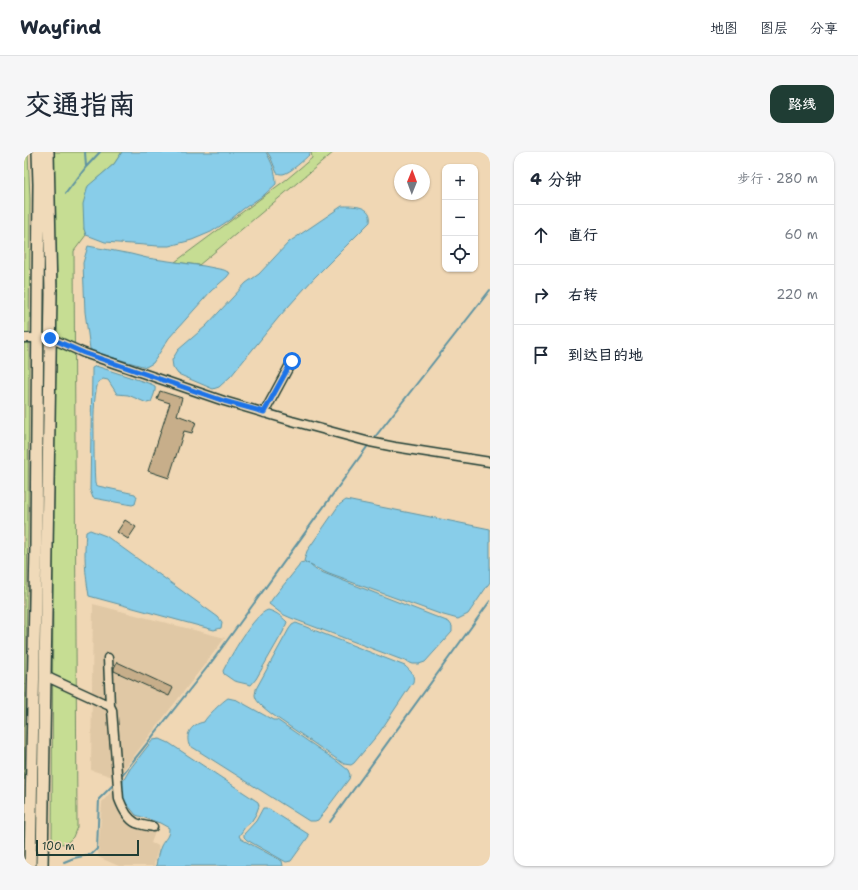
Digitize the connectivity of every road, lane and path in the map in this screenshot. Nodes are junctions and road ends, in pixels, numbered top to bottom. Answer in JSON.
{"nodes":[{"id":1,"x":38,"y":152,"type":"edge"},
{"id":2,"x":48,"y":152,"type":"edge"},
{"id":3,"x":24,"y":338,"type":"edge"},
{"id":4,"x":38,"y":338,"type":"junction"},
{"id":5,"x":50,"y":338,"type":"junction"},
{"id":6,"x":292,"y":361,"type":"dead end"},
{"id":7,"x":264,"y":412,"type":"junction"},
{"id":8,"x":490,"y":462,"type":"edge"},
{"id":9,"x":108,"y":658,"type":"dead end"},
{"id":10,"x":45,"y":676,"type":"junction"},
{"id":11,"x":110,"y":706,"type":"junction"},
{"id":12,"x":153,"y":827,"type":"dead end"},
{"id":13,"x":30,"y":866,"type":"edge"},
{"id":14,"x":42,"y":866,"type":"edge"}],
"edges":[{"from":1,"to":4,"type":"highway"},
{"from":2,"to":5,"type":"highway"},
{"from":3,"to":4,"type":"street"},
{"from":4,"to":5,"type":"street"},
{"from":4,"to":13,"type":"highway"},
{"from":5,"to":7,"type":"street"},
{"from":5,"to":10,"type":"highway"},
{"from":6,"to":7,"type":"street"},
{"from":7,"to":8,"type":"street"},
{"from":9,"to":11,"type":"street"},
{"from":10,"to":11,"type":"street"},
{"from":10,"to":14,"type":"highway"},
{"from":11,"to":12,"type":"street"}]}
